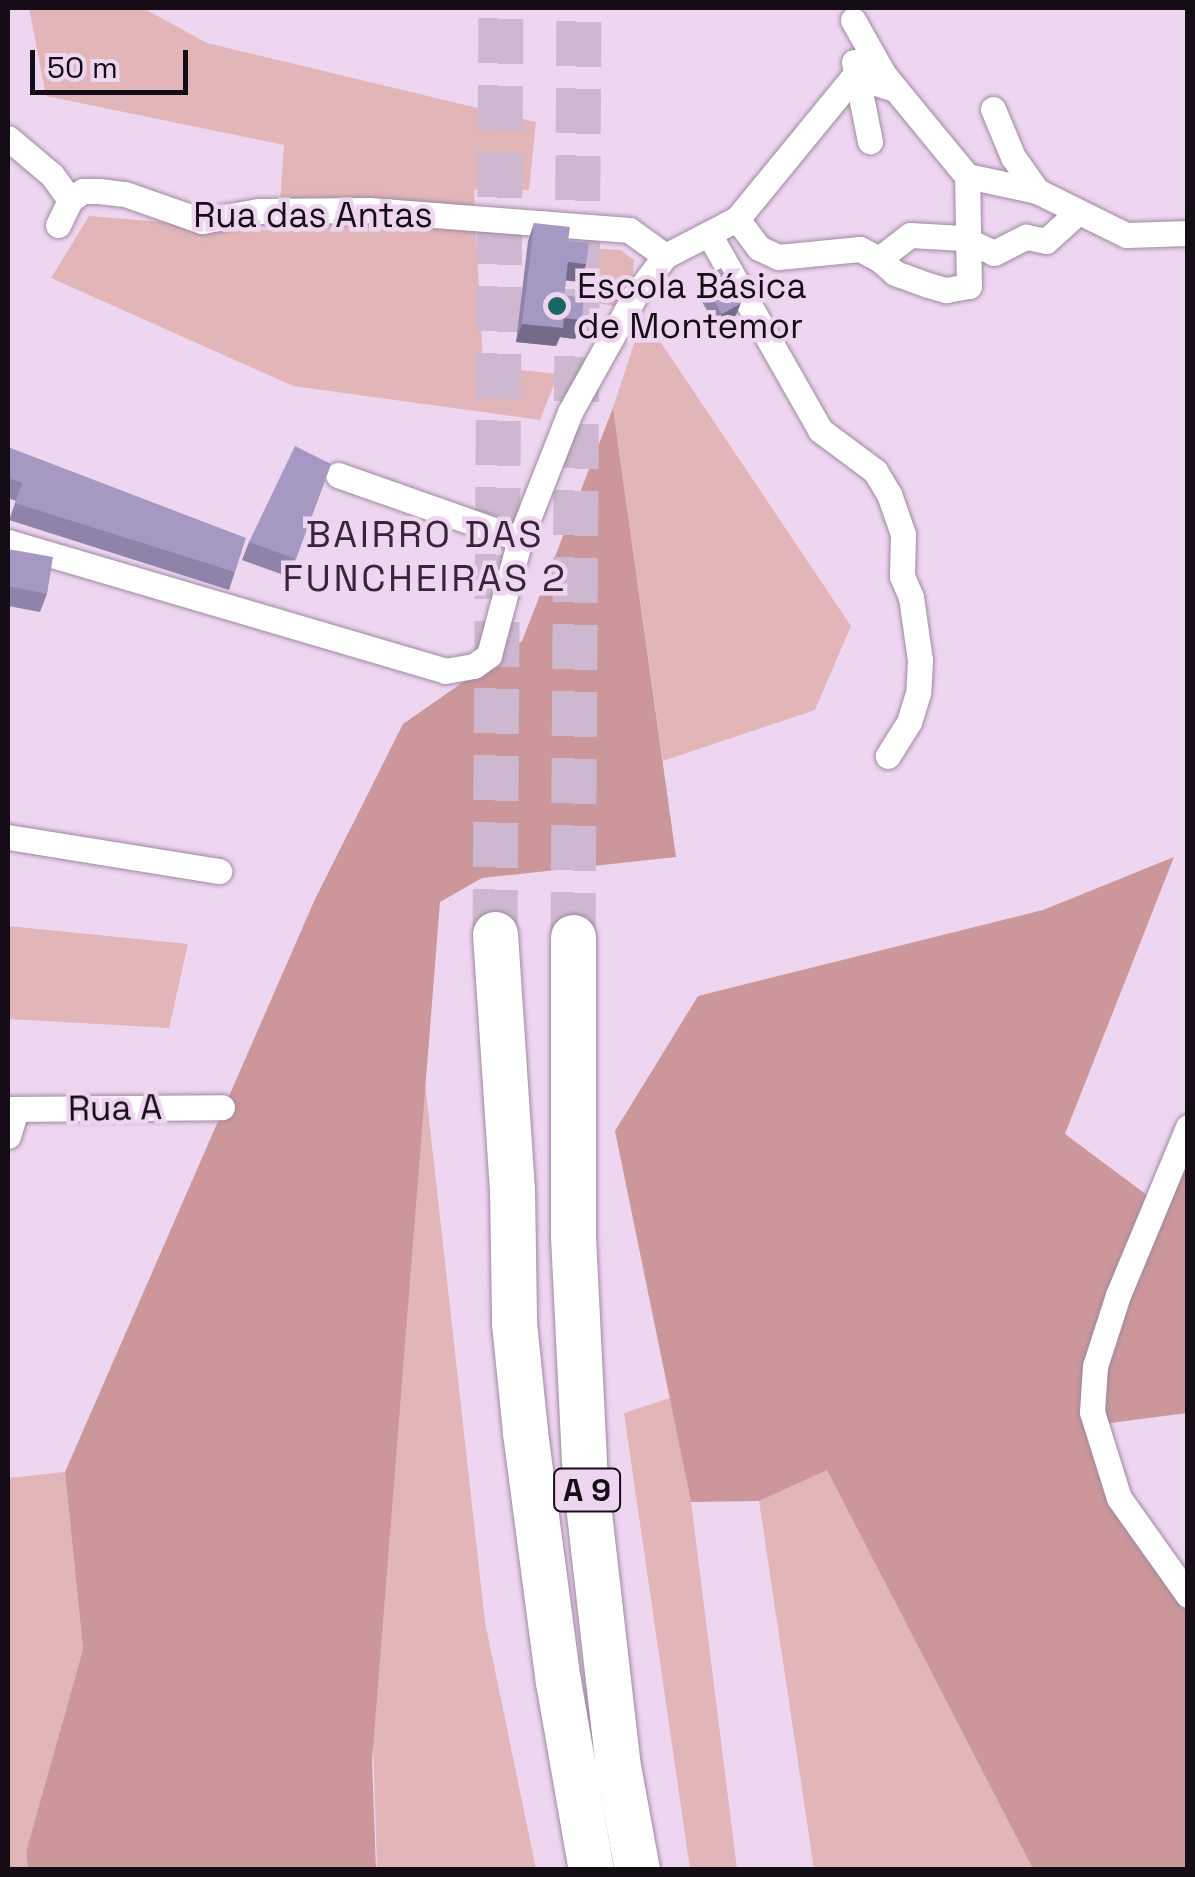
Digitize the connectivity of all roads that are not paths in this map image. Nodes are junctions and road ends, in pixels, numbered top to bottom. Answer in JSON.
{"nodes":[{"id":1,"x":853,"y":14,"type":"edge"},
{"id":2,"x":854,"y":76,"type":"junction"},
{"id":3,"x":897,"y":89,"type":"junction"},
{"id":4,"x":994,"y":109,"type":"dead end"},
{"id":5,"x":8,"y":138,"type":"edge"},
{"id":6,"x":870,"y":141,"type":"dead end"},
{"id":7,"x":967,"y":176,"type":"junction"},
{"id":8,"x":1036,"y":191,"type":"junction"},
{"id":9,"x":70,"y":200,"type":"junction"},
{"id":10,"x":1078,"y":212,"type":"junction"},
{"id":11,"x":737,"y":219,"type":"junction"},
{"id":12,"x":58,"y":225,"type":"dead end"},
{"id":13,"x":1188,"y":233,"type":"edge"},
{"id":14,"x":710,"y":236,"type":"junction"},
{"id":15,"x":971,"y":244,"type":"junction"},
{"id":16,"x":665,"y":256,"type":"junction"},
{"id":17,"x":879,"y":259,"type":"junction"},
{"id":18,"x":338,"y":475,"type":"dead end"},
{"id":19,"x":520,"y":539,"type":"junction"},
{"id":20,"x":8,"y":542,"type":"edge"},
{"id":21,"x":888,"y":756,"type":"dead end"},
{"id":22,"x":8,"y":837,"type":"edge"},
{"id":23,"x":219,"y":871,"type":"dead end"},
{"id":24,"x":495,"y":934,"type":"tunnel mouth"},
{"id":25,"x":572,"y":937,"type":"tunnel mouth"},
{"id":26,"x":222,"y":1108,"type":"dead end"},
{"id":27,"x":12,"y":1109,"type":"edge"},
{"id":28,"x":1188,"y":1127,"type":"edge"},
{"id":29,"x":8,"y":1136,"type":"edge"},
{"id":30,"x":508,"y":1152,"type":"junction"},
{"id":31,"x":1188,"y":1595,"type":"edge"},
{"id":32,"x":562,"y":1870,"type":"edge"},
{"id":33,"x":590,"y":1870,"type":"edge"},
{"id":34,"x":637,"y":1870,"type":"edge"}],
"edges":[{"from":1,"to":2,"type":"street"},
{"from":1,"to":3,"type":"street"},
{"from":2,"to":3,"type":"street"},
{"from":2,"to":6,"type":"street"},
{"from":2,"to":11,"type":"street"},
{"from":3,"to":7,"type":"street"},
{"from":4,"to":8,"type":"street"},
{"from":5,"to":9,"type":"street"},
{"from":7,"to":8,"type":"street"},
{"from":7,"to":15,"type":"street"},
{"from":8,"to":10,"type":"street"},
{"from":9,"to":12,"type":"street"},
{"from":9,"to":16,"type":"street","name":"Rua das Antas"},
{"from":10,"to":13,"type":"street"},
{"from":10,"to":15,"type":"street"},
{"from":11,"to":14,"type":"street"},
{"from":11,"to":17,"type":"street"},
{"from":14,"to":16,"type":"street"},
{"from":14,"to":21,"type":"street"},
{"from":15,"to":17,"type":"street"},
{"from":15,"to":17,"type":"street"},
{"from":16,"to":19,"type":"street"},
{"from":18,"to":19,"type":"street"},
{"from":19,"to":20,"type":"street"},
{"from":22,"to":23,"type":"street"},
{"from":24,"to":30,"type":"highway","number":"A 9"},
{"from":25,"to":34,"type":"highway","number":"A 9"},
{"from":26,"to":27,"type":"street","name":"Rua A"},
{"from":27,"to":29,"type":"street"},
{"from":28,"to":31,"type":"street"},
{"from":30,"to":32,"type":"highway"},
{"from":30,"to":33,"type":"highway","number":"A 9"}]}
